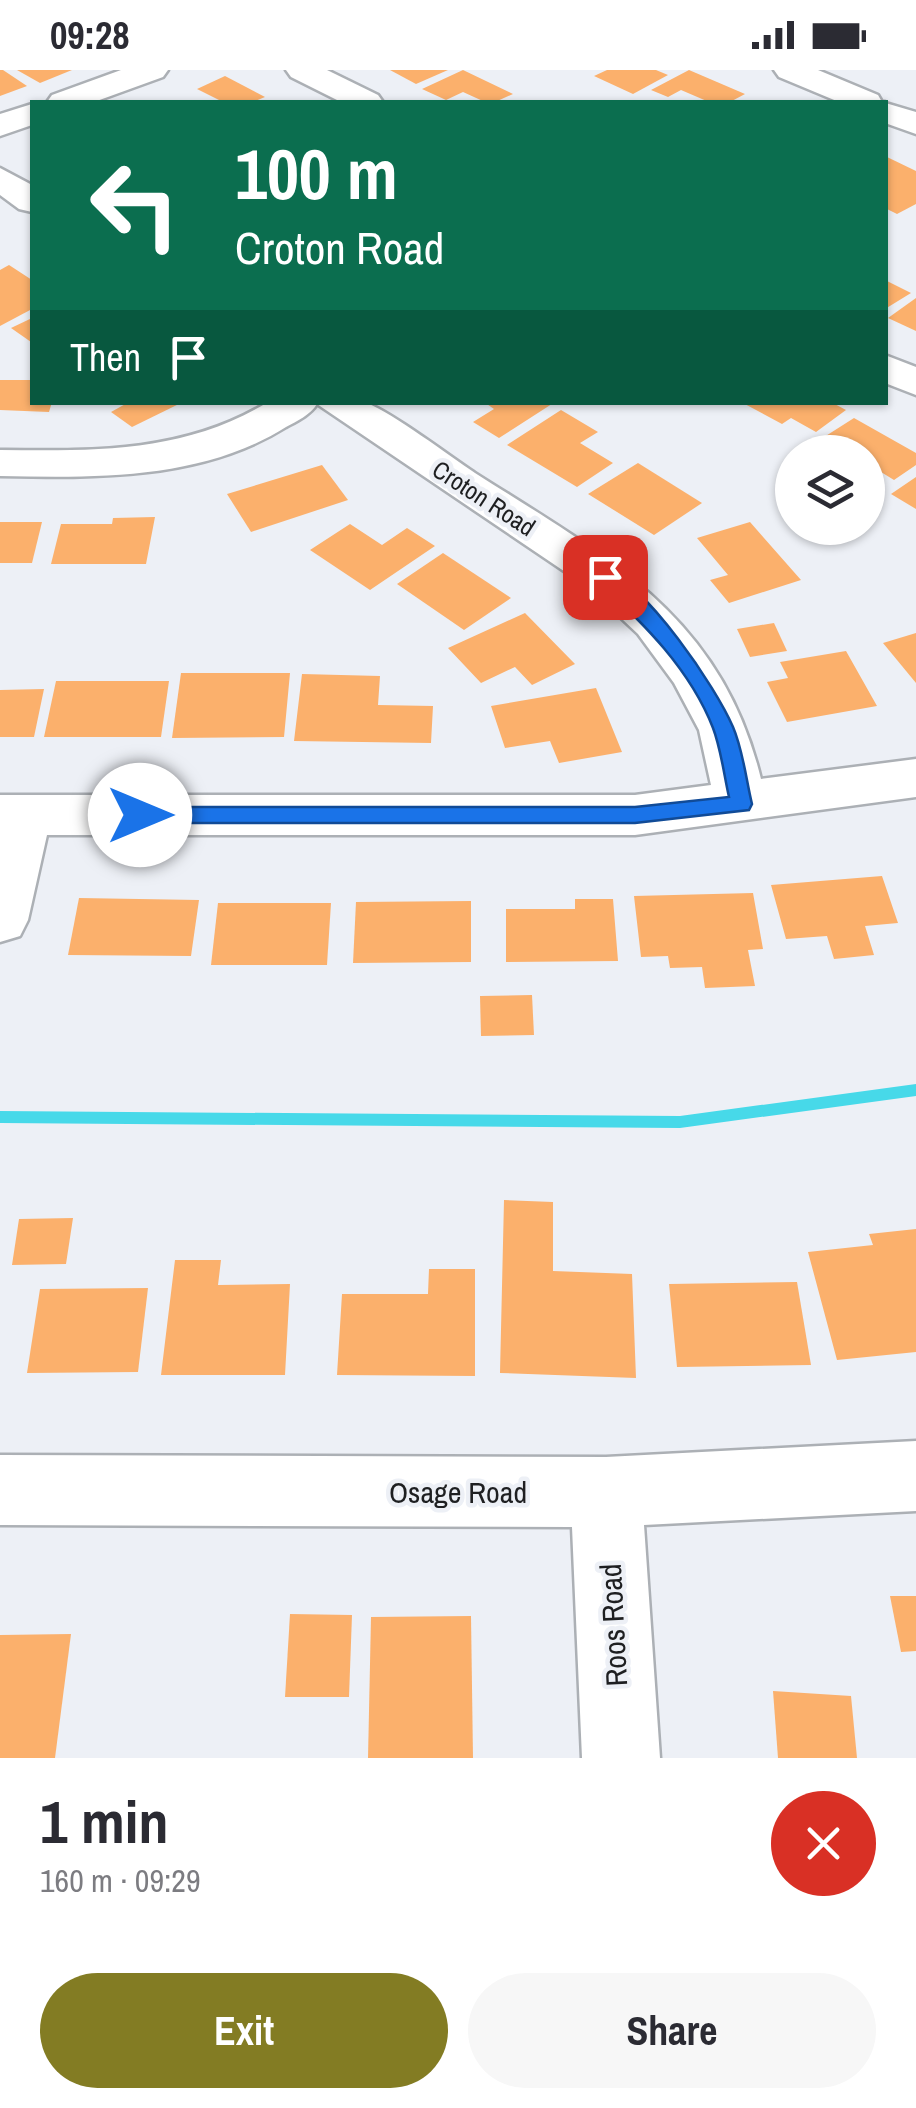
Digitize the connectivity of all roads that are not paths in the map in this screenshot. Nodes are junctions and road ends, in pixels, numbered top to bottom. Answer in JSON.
{"nodes":[{"id":1,"x":152,"y":70,"type":"edge"},
{"id":2,"x":302,"y":70,"type":"edge"},
{"id":3,"x":790,"y":70,"type":"edge"},
{"id":4,"x":70,"y":100,"type":"edge"},
{"id":5,"x":362,"y":100,"type":"edge"},
{"id":6,"x":861,"y":100,"type":"edge"},
{"id":7,"x":888,"y":112,"type":"edge"},
{"id":8,"x":30,"y":115,"type":"edge"},
{"id":9,"x":916,"y":124,"type":"edge"},
{"id":10,"x":0,"y":126,"type":"edge"},
{"id":11,"x":0,"y":179,"type":"edge"},
{"id":12,"x":30,"y":200,"type":"edge"},
{"id":13,"x":888,"y":369,"type":"edge"},
{"id":14,"x":916,"y":383,"type":"edge"},
{"id":15,"x":293,"y":405,"type":"edge"},
{"id":16,"x":341,"y":405,"type":"edge"},
{"id":17,"x":0,"y":463,"type":"edge"},
{"id":18,"x":916,"y":778,"type":"edge"},
{"id":19,"x":741,"y":804,"type":"junction"},
{"id":20,"x":12,"y":815,"type":"edge"},
{"id":21,"x":0,"y":920,"type":"edge"},
{"id":22,"x":916,"y":1476,"type":"edge"},
{"id":23,"x":0,"y":1490,"type":"edge"},
{"id":24,"x":606,"y":1492,"type":"junction"},
{"id":25,"x":620,"y":1758,"type":"edge"}],
"edges":[{"from":1,"to":4,"type":"street"},
{"from":2,"to":5,"type":"street"},
{"from":3,"to":6,"type":"street"},
{"from":7,"to":9,"type":"street"},
{"from":8,"to":10,"type":"street"},
{"from":11,"to":12,"type":"street"},
{"from":13,"to":14,"type":"street"},
{"from":15,"to":17,"type":"street"},
{"from":16,"to":19,"type":"street","name":"Croton Road"},
{"from":18,"to":19,"type":"street"},
{"from":19,"to":20,"type":"street"},
{"from":20,"to":21,"type":"street"},
{"from":22,"to":24,"type":"street","name":"Osage Road"},
{"from":23,"to":24,"type":"street","name":"Osage Road"},
{"from":24,"to":25,"type":"street","name":"Roos Road"}]}
